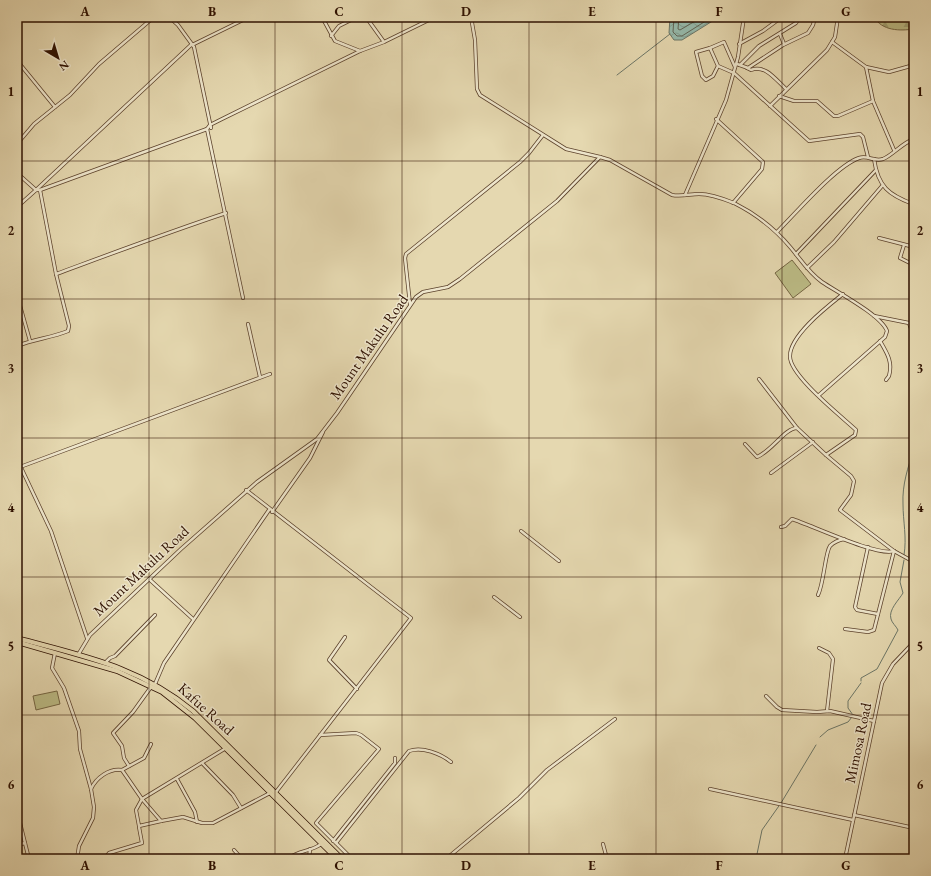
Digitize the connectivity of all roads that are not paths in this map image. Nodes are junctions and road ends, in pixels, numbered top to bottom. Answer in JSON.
{"nodes":[{"id":1,"x":154,"y":17,"type":"edge"},
{"id":2,"x":169,"y":17,"type":"edge"},
{"id":3,"x":322,"y":17,"type":"edge"},
{"id":4,"x":357,"y":17,"type":"edge"},
{"id":5,"x":366,"y":17,"type":"edge"},
{"id":6,"x":435,"y":17,"type":"edge"},
{"id":7,"x":471,"y":17,"type":"edge"},
{"id":8,"x":744,"y":17,"type":"edge"},
{"id":9,"x":782,"y":17,"type":"edge"},
{"id":10,"x":800,"y":17,"type":"edge"},
{"id":11,"x":815,"y":17,"type":"edge"},
{"id":12,"x":838,"y":17,"type":"edge"},
{"id":13,"x":245,"y":20,"type":"dead end"},
{"id":14,"x":780,"y":34,"type":"junction"},
{"id":15,"x":331,"y":36,"type":"junction"},
{"id":16,"x":384,"y":42,"type":"junction"},
{"id":17,"x":832,"y":42,"type":"junction"},
{"id":18,"x":192,"y":44,"type":"junction"},
{"id":19,"x":739,"y":44,"type":"junction"},
{"id":20,"x":784,"y":44,"type":"junction"},
{"id":21,"x":710,"y":48,"type":"junction"},
{"id":22,"x":360,"y":51,"type":"junction"},
{"id":23,"x":19,"y":63,"type":"dead end"},
{"id":24,"x":738,"y":64,"type":"junction"},
{"id":25,"x":914,"y":65,"type":"edge"},
{"id":26,"x":718,"y":66,"type":"junction"},
{"id":27,"x":866,"y":67,"type":"junction"},
{"id":28,"x":735,"y":68,"type":"junction"},
{"id":29,"x":747,"y":68,"type":"junction"},
{"id":30,"x":734,"y":73,"type":"junction"},
{"id":31,"x":786,"y":89,"type":"junction"},
{"id":32,"x":779,"y":96,"type":"junction"},
{"id":33,"x":873,"y":101,"type":"junction"},
{"id":34,"x":770,"y":106,"type":"junction"},
{"id":35,"x":55,"y":107,"type":"junction"},
{"id":36,"x":716,"y":119,"type":"junction"},
{"id":37,"x":210,"y":127,"type":"junction"},
{"id":38,"x":543,"y":135,"type":"junction"},
{"id":39,"x":914,"y":139,"type":"edge"},
{"id":40,"x":17,"y":144,"type":"edge"},
{"id":41,"x":894,"y":150,"type":"junction"},
{"id":42,"x":600,"y":157,"type":"junction"},
{"id":43,"x":868,"y":157,"type":"junction"},
{"id":44,"x":874,"y":159,"type":"junction"},
{"id":45,"x":876,"y":170,"type":"junction"},
{"id":46,"x":17,"y":173,"type":"edge"},
{"id":47,"x":882,"y":186,"type":"junction"},
{"id":48,"x":36,"y":190,"type":"junction"},
{"id":49,"x":40,"y":190,"type":"junction"},
{"id":50,"x":684,"y":196,"type":"junction"},
{"id":51,"x":733,"y":203,"type":"junction"},
{"id":52,"x":913,"y":204,"type":"edge"},
{"id":53,"x":17,"y":207,"type":"edge"},
{"id":54,"x":226,"y":213,"type":"junction"},
{"id":55,"x":777,"y":232,"type":"junction"},
{"id":56,"x":879,"y":238,"type":"dead end"},
{"id":57,"x":904,"y":245,"type":"junction"},
{"id":58,"x":914,"y":247,"type":"edge"},
{"id":59,"x":796,"y":254,"type":"junction"},
{"id":60,"x":914,"y":265,"type":"edge"},
{"id":61,"x":807,"y":268,"type":"junction"},
{"id":62,"x":56,"y":274,"type":"junction"},
{"id":63,"x":843,"y":294,"type":"junction"},
{"id":64,"x":17,"y":296,"type":"edge"},
{"id":65,"x":243,"y":298,"type":"dead end"},
{"id":66,"x":410,"y":304,"type":"junction"},
{"id":67,"x":872,"y":315,"type":"junction"},
{"id":68,"x":248,"y":324,"type":"dead end"},
{"id":69,"x":914,"y":337,"type":"edge"},
{"id":70,"x":30,"y":341,"type":"junction"},
{"id":71,"x":880,"y":341,"type":"junction"},
{"id":72,"x":17,"y":346,"type":"edge"},
{"id":73,"x":270,"y":374,"type":"dead end"},
{"id":74,"x":260,"y":377,"type":"junction"},
{"id":75,"x":759,"y":379,"type":"dead end"},
{"id":76,"x":886,"y":380,"type":"dead end"},
{"id":77,"x":819,"y":395,"type":"junction"},
{"id":78,"x":797,"y":428,"type":"junction"},
{"id":79,"x":324,"y":430,"type":"junction"},
{"id":80,"x":813,"y":442,"type":"junction"},
{"id":81,"x":745,"y":444,"type":"dead end"},
{"id":82,"x":826,"y":455,"type":"junction"},
{"id":83,"x":17,"y":459,"type":"edge"},
{"id":84,"x":20,"y":467,"type":"junction"},
{"id":85,"x":771,"y":473,"type":"dead end"},
{"id":86,"x":246,"y":490,"type":"junction"},
{"id":87,"x":271,"y":511,"type":"junction"},
{"id":88,"x":781,"y":527,"type":"dead end"},
{"id":89,"x":521,"y":531,"type":"dead end"},
{"id":90,"x":845,"y":539,"type":"junction"},
{"id":91,"x":868,"y":547,"type":"junction"},
{"id":92,"x":894,"y":550,"type":"junction"},
{"id":93,"x":559,"y":561,"type":"dead end"},
{"id":94,"x":914,"y":562,"type":"edge"},
{"id":95,"x":149,"y":579,"type":"junction"},
{"id":96,"x":818,"y":595,"type":"dead end"},
{"id":97,"x":494,"y":597,"type":"dead end"},
{"id":98,"x":878,"y":614,"type":"junction"},
{"id":99,"x":155,"y":615,"type":"dead end"},
{"id":100,"x":520,"y":617,"type":"dead end"},
{"id":101,"x":193,"y":619,"type":"junction"},
{"id":102,"x":845,"y":629,"type":"dead end"},
{"id":103,"x":345,"y":637,"type":"dead end"},
{"id":104,"x":17,"y":638,"type":"edge"},
{"id":105,"x":87,"y":638,"type":"junction"},
{"id":106,"x":17,"y":642,"type":"edge"},
{"id":107,"x":914,"y":642,"type":"edge"},
{"id":108,"x":819,"y":648,"type":"dead end"},
{"id":109,"x":55,"y":653,"type":"junction"},
{"id":110,"x":78,"y":655,"type":"junction"},
{"id":111,"x":106,"y":662,"type":"junction"},
{"id":112,"x":153,"y":685,"type":"junction"},
{"id":113,"x":357,"y":689,"type":"junction"},
{"id":114,"x":766,"y":696,"type":"dead end"},
{"id":115,"x":827,"y":711,"type":"junction"},
{"id":116,"x":615,"y":719,"type":"dead end"},
{"id":117,"x":874,"y":721,"type":"junction"},
{"id":118,"x":320,"y":735,"type":"junction"},
{"id":119,"x":151,"y":744,"type":"dead end"},
{"id":120,"x":226,"y":748,"type":"junction"},
{"id":121,"x":395,"y":758,"type":"dead end"},
{"id":122,"x":452,"y":762,"type":"dead end"},
{"id":123,"x":203,"y":764,"type":"junction"},
{"id":124,"x":129,"y":766,"type":"junction"},
{"id":125,"x":122,"y":770,"type":"junction"},
{"id":126,"x":177,"y":779,"type":"junction"},
{"id":127,"x":92,"y":789,"type":"junction"},
{"id":128,"x":710,"y":789,"type":"dead end"},
{"id":129,"x":270,"y":792,"type":"junction"},
{"id":130,"x":276,"y":792,"type":"junction"},
{"id":131,"x":142,"y":800,"type":"junction"},
{"id":132,"x":241,"y":808,"type":"junction"},
{"id":133,"x":17,"y":811,"type":"edge"},
{"id":134,"x":854,"y":815,"type":"junction"},
{"id":135,"x":853,"y":820,"type":"junction"},
{"id":136,"x":161,"y":821,"type":"junction"},
{"id":137,"x":197,"y":822,"type":"junction"},
{"id":138,"x":139,"y":826,"type":"junction"},
{"id":139,"x":914,"y":828,"type":"edge"},
{"id":140,"x":335,"y":842,"type":"junction"},
{"id":141,"x":25,"y":843,"type":"junction"},
{"id":142,"x":322,"y":844,"type":"junction"},
{"id":143,"x":603,"y":844,"type":"dead end"},
{"id":144,"x":17,"y":845,"type":"edge"},
{"id":145,"x":330,"y":847,"type":"junction"},
{"id":146,"x":310,"y":849,"type":"junction"},
{"id":147,"x":234,"y":850,"type":"dead end"},
{"id":148,"x":29,"y":859,"type":"edge"},
{"id":149,"x":77,"y":859,"type":"edge"},
{"id":150,"x":104,"y":859,"type":"edge"},
{"id":151,"x":242,"y":859,"type":"edge"},
{"id":152,"x":288,"y":859,"type":"edge"},
{"id":153,"x":309,"y":859,"type":"edge"},
{"id":154,"x":337,"y":859,"type":"edge"},
{"id":155,"x":342,"y":859,"type":"edge"},
{"id":156,"x":352,"y":859,"type":"edge"},
{"id":157,"x":446,"y":859,"type":"edge"},
{"id":158,"x":607,"y":859,"type":"edge"},
{"id":159,"x":845,"y":859,"type":"edge"}],
"edges":[{"from":1,"to":35,"type":"street"},
{"from":2,"to":18,"type":"street"},
{"from":3,"to":15,"type":"street"},
{"from":4,"to":15,"type":"street"},
{"from":5,"to":16,"type":"street"},
{"from":6,"to":16,"type":"street"},
{"from":7,"to":38,"type":"street"},
{"from":8,"to":19,"type":"street"},
{"from":9,"to":19,"type":"street"},
{"from":10,"to":14,"type":"street"},
{"from":11,"to":20,"type":"street"},
{"from":12,"to":17,"type":"street"},
{"from":13,"to":18,"type":"street"},
{"from":14,"to":20,"type":"street"},
{"from":14,"to":24,"type":"street"},
{"from":15,"to":22,"type":"street"},
{"from":16,"to":22,"type":"street"},
{"from":17,"to":27,"type":"street"},
{"from":17,"to":31,"type":"street"},
{"from":18,"to":37,"type":"street"},
{"from":18,"to":48,"type":"street"},
{"from":19,"to":24,"type":"street"},
{"from":20,"to":29,"type":"street"},
{"from":21,"to":26,"type":"street"},
{"from":21,"to":26,"type":"street"},
{"from":21,"to":28,"type":"street"},
{"from":22,"to":37,"type":"street"},
{"from":23,"to":35,"type":"street"},
{"from":24,"to":28,"type":"street"},
{"from":24,"to":29,"type":"street"},
{"from":25,"to":27,"type":"street"},
{"from":26,"to":30,"type":"street"},
{"from":27,"to":33,"type":"street"},
{"from":28,"to":30,"type":"street"},
{"from":29,"to":31,"type":"street"},
{"from":30,"to":34,"type":"street"},
{"from":30,"to":36,"type":"street"},
{"from":31,"to":32,"type":"street"},
{"from":32,"to":33,"type":"street"},
{"from":32,"to":34,"type":"street"},
{"from":33,"to":41,"type":"street"},
{"from":34,"to":43,"type":"street"},
{"from":35,"to":40,"type":"street"},
{"from":36,"to":50,"type":"street"},
{"from":36,"to":51,"type":"street"},
{"from":37,"to":49,"type":"street"},
{"from":37,"to":54,"type":"street"},
{"from":38,"to":42,"type":"street"},
{"from":38,"to":66,"type":"street"},
{"from":39,"to":41,"type":"street"},
{"from":41,"to":44,"type":"street"},
{"from":42,"to":50,"type":"street"},
{"from":42,"to":66,"type":"street","name":"Mount Makulu Road"},
{"from":43,"to":44,"type":"street"},
{"from":43,"to":55,"type":"street"},
{"from":44,"to":45,"type":"street"},
{"from":45,"to":47,"type":"street"},
{"from":45,"to":59,"type":"street"},
{"from":46,"to":48,"type":"street"},
{"from":47,"to":52,"type":"street"},
{"from":47,"to":61,"type":"street"},
{"from":48,"to":49,"type":"street"},
{"from":48,"to":53,"type":"street"},
{"from":49,"to":62,"type":"street"},
{"from":50,"to":51,"type":"street"},
{"from":51,"to":55,"type":"street"},
{"from":54,"to":62,"type":"street"},
{"from":54,"to":65,"type":"street"},
{"from":55,"to":59,"type":"street"},
{"from":56,"to":57,"type":"street"},
{"from":57,"to":58,"type":"street"},
{"from":57,"to":60,"type":"street"},
{"from":59,"to":61,"type":"street"},
{"from":61,"to":63,"type":"street"},
{"from":62,"to":70,"type":"street"},
{"from":63,"to":67,"type":"street"},
{"from":63,"to":77,"type":"street"},
{"from":64,"to":70,"type":"street"},
{"from":66,"to":79,"type":"street","name":"Mount Makulu Road"},
{"from":67,"to":69,"type":"street"},
{"from":67,"to":71,"type":"street"},
{"from":68,"to":74,"type":"street"},
{"from":70,"to":72,"type":"street"},
{"from":71,"to":76,"type":"street"},
{"from":71,"to":77,"type":"street"},
{"from":73,"to":74,"type":"street"},
{"from":74,"to":84,"type":"street"},
{"from":75,"to":78,"type":"street"},
{"from":77,"to":82,"type":"street"},
{"from":78,"to":80,"type":"street"},
{"from":78,"to":81,"type":"street"},
{"from":79,"to":86,"type":"street","name":"Mount Makulu Road"},
{"from":79,"to":87,"type":"street"},
{"from":80,"to":82,"type":"street"},
{"from":80,"to":85,"type":"street"},
{"from":82,"to":92,"type":"street"},
{"from":83,"to":84,"type":"street"},
{"from":84,"to":105,"type":"street"},
{"from":86,"to":87,"type":"street"},
{"from":86,"to":95,"type":"street","name":"Mount Makulu Road"},
{"from":87,"to":101,"type":"street"},
{"from":87,"to":113,"type":"street"},
{"from":88,"to":90,"type":"street"},
{"from":89,"to":93,"type":"street"},
{"from":90,"to":91,"type":"street"},
{"from":90,"to":96,"type":"street"},
{"from":91,"to":92,"type":"street"},
{"from":91,"to":98,"type":"street"},
{"from":92,"to":94,"type":"street"},
{"from":92,"to":98,"type":"street"},
{"from":95,"to":101,"type":"street"},
{"from":95,"to":105,"type":"street","name":"Mount Makulu Road"},
{"from":97,"to":100,"type":"street"},
{"from":98,"to":102,"type":"street"},
{"from":99,"to":111,"type":"street"},
{"from":101,"to":112,"type":"street"},
{"from":103,"to":113,"type":"street"},
{"from":104,"to":110,"type":"highway","name":"Kafue Road"},
{"from":105,"to":110,"type":"street","name":"Mount Makulu Road"},
{"from":106,"to":109,"type":"highway","name":"Kafue Road"},
{"from":107,"to":117,"type":"street","name":"Mimosa Road"},
{"from":108,"to":115,"type":"street"},
{"from":109,"to":112,"type":"highway","name":"Kafue Road"},
{"from":109,"to":127,"type":"street"},
{"from":110,"to":111,"type":"highway","name":"Kafue Road"},
{"from":111,"to":112,"type":"highway","name":"Kafue Road"},
{"from":112,"to":120,"type":"highway","name":"Kafue Road"},
{"from":112,"to":124,"type":"street"},
{"from":112,"to":130,"type":"highway","name":"Kafue Road"},
{"from":113,"to":118,"type":"street"},
{"from":114,"to":115,"type":"street"},
{"from":115,"to":117,"type":"street"},
{"from":116,"to":157,"type":"street"},
{"from":117,"to":134,"type":"street","name":"Mimosa Road"},
{"from":118,"to":130,"type":"street"},
{"from":118,"to":140,"type":"street"},
{"from":119,"to":124,"type":"street"},
{"from":120,"to":123,"type":"street"},
{"from":120,"to":129,"type":"highway","name":"Kafue Road"},
{"from":121,"to":140,"type":"street"},
{"from":122,"to":140,"type":"street"},
{"from":123,"to":126,"type":"street"},
{"from":123,"to":132,"type":"street"},
{"from":124,"to":125,"type":"street"},
{"from":125,"to":127,"type":"street"},
{"from":125,"to":131,"type":"street"},
{"from":126,"to":131,"type":"street"},
{"from":126,"to":137,"type":"street"},
{"from":127,"to":149,"type":"street"},
{"from":128,"to":135,"type":"street"},
{"from":129,"to":132,"type":"street"},
{"from":129,"to":142,"type":"highway","name":"Kafue Road"},
{"from":130,"to":145,"type":"highway","name":"Kafue Road"},
{"from":131,"to":136,"type":"street"},
{"from":131,"to":138,"type":"street"},
{"from":132,"to":137,"type":"street"},
{"from":133,"to":141,"type":"street"},
{"from":134,"to":135,"type":"street","name":"Mimosa Road"},
{"from":134,"to":139,"type":"street"},
{"from":135,"to":159,"type":"street","name":"Mimosa Road"},
{"from":136,"to":137,"type":"street"},
{"from":136,"to":138,"type":"street"},
{"from":138,"to":150,"type":"street"},
{"from":140,"to":145,"type":"street"},
{"from":140,"to":156,"type":"street"},
{"from":141,"to":144,"type":"street"},
{"from":141,"to":148,"type":"street"},
{"from":142,"to":146,"type":"street"},
{"from":142,"to":154,"type":"highway","name":"Kafue Road"},
{"from":143,"to":158,"type":"street"},
{"from":145,"to":155,"type":"highway","name":"Kafue Road"},
{"from":146,"to":152,"type":"street"},
{"from":146,"to":153,"type":"street"},
{"from":147,"to":151,"type":"street"}]}
